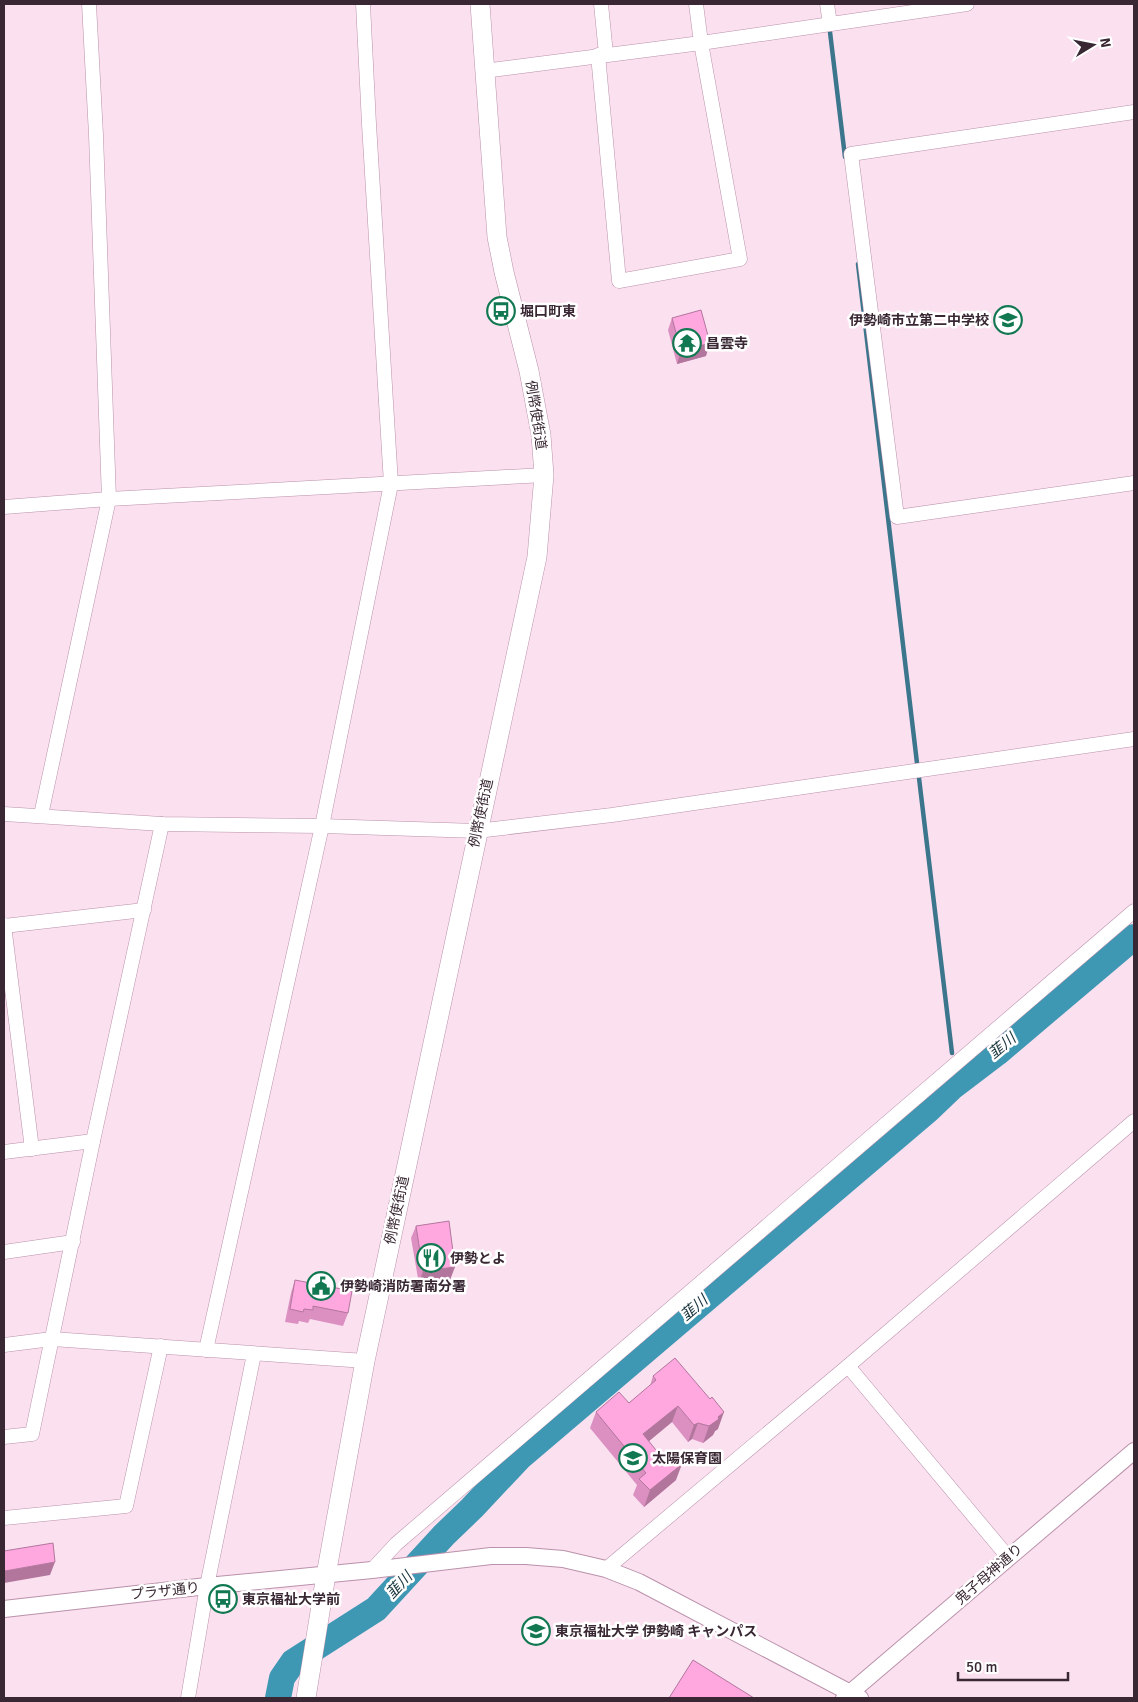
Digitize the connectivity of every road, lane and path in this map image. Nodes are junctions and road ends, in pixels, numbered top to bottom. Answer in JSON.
{"nodes":[{"id":1,"x":89,"y":4,"type":"edge"},
{"id":2,"x":364,"y":4,"type":"edge"},
{"id":3,"x":480,"y":4,"type":"edge"},
{"id":4,"x":601,"y":4,"type":"edge"},
{"id":5,"x":696,"y":4,"type":"edge"},
{"id":6,"x":827,"y":4,"type":"edge"},
{"id":7,"x":966,"y":4,"type":"edge"},
{"id":8,"x":830,"y":24,"type":"junction"},
{"id":9,"x":701,"y":43,"type":"junction"},
{"id":10,"x":602,"y":55,"type":"junction"},
{"id":11,"x":484,"y":71,"type":"junction"},
{"id":12,"x":1134,"y":112,"type":"edge"},
{"id":13,"x":544,"y":475,"type":"junction"},
{"id":14,"x":1134,"y":483,"type":"edge"},
{"id":15,"x":391,"y":484,"type":"junction"},
{"id":16,"x":109,"y":499,"type":"junction"},
{"id":17,"x":4,"y":507,"type":"edge"},
{"id":18,"x":1134,"y":739,"type":"edge"},
{"id":19,"x":4,"y":814,"type":"edge"},
{"id":20,"x":41,"y":816,"type":"junction"},
{"id":21,"x":162,"y":824,"type":"junction"},
{"id":22,"x":322,"y":826,"type":"junction"},
{"id":23,"x":478,"y":831,"type":"junction"},
{"id":24,"x":144,"y":910,"type":"junction"},
{"id":25,"x":1134,"y":911,"type":"edge"},
{"id":26,"x":4,"y":925,"type":"edge"},
{"id":27,"x":1134,"y":1121,"type":"edge"},
{"id":28,"x":93,"y":1141,"type":"junction"},
{"id":29,"x":32,"y":1148,"type":"junction"},
{"id":30,"x":4,"y":1152,"type":"edge"},
{"id":31,"x":73,"y":1242,"type":"junction"},
{"id":32,"x":4,"y":1252,"type":"edge"},
{"id":33,"x":52,"y":1338,"type":"junction"},
{"id":34,"x":4,"y":1345,"type":"edge"},
{"id":35,"x":161,"y":1346,"type":"junction"},
{"id":36,"x":206,"y":1350,"type":"junction"},
{"id":37,"x":254,"y":1354,"type":"junction"},
{"id":38,"x":365,"y":1361,"type":"junction"},
{"id":39,"x":848,"y":1366,"type":"junction"},
{"id":40,"x":4,"y":1437,"type":"edge"},
{"id":41,"x":1134,"y":1451,"type":"edge"},
{"id":42,"x":4,"y":1518,"type":"edge"},
{"id":43,"x":1008,"y":1557,"type":"junction"},
{"id":44,"x":606,"y":1569,"type":"junction"},
{"id":45,"x":372,"y":1570,"type":"junction"},
{"id":46,"x":326,"y":1575,"type":"junction"},
{"id":47,"x":207,"y":1586,"type":"junction"},
{"id":48,"x":4,"y":1609,"type":"edge"},
{"id":49,"x":851,"y":1697,"type":"edge"},
{"id":50,"x":188,"y":1698,"type":"edge"},
{"id":51,"x":306,"y":1698,"type":"edge"}],
"edges":[{"from":1,"to":16,"type":"street"},
{"from":2,"to":15,"type":"street"},
{"from":3,"to":11,"type":"main road","name":"例幣使街道"},
{"from":4,"to":10,"type":"street"},
{"from":5,"to":9,"type":"street"},
{"from":6,"to":8,"type":"street"},
{"from":7,"to":8,"type":"street"},
{"from":8,"to":9,"type":"street"},
{"from":9,"to":10,"type":"street"},
{"from":9,"to":10,"type":"street"},
{"from":10,"to":11,"type":"street"},
{"from":11,"to":13,"type":"main road","name":"例幣使街道"},
{"from":12,"to":14,"type":"street"},
{"from":13,"to":15,"type":"street"},
{"from":13,"to":23,"type":"main road","name":"例幣使街道"},
{"from":15,"to":16,"type":"street"},
{"from":15,"to":22,"type":"street"},
{"from":16,"to":17,"type":"street"},
{"from":16,"to":20,"type":"street"},
{"from":18,"to":23,"type":"street"},
{"from":19,"to":20,"type":"street"},
{"from":20,"to":21,"type":"street"},
{"from":21,"to":22,"type":"street"},
{"from":21,"to":24,"type":"street"},
{"from":22,"to":23,"type":"street"},
{"from":22,"to":36,"type":"street"},
{"from":23,"to":38,"type":"main road","name":"例幣使街道"},
{"from":24,"to":26,"type":"street"},
{"from":24,"to":28,"type":"street"},
{"from":25,"to":45,"type":"street"},
{"from":26,"to":29,"type":"street"},
{"from":27,"to":39,"type":"street"},
{"from":28,"to":29,"type":"street"},
{"from":28,"to":31,"type":"street"},
{"from":29,"to":30,"type":"street"},
{"from":31,"to":32,"type":"street"},
{"from":31,"to":33,"type":"street"},
{"from":33,"to":34,"type":"street"},
{"from":33,"to":35,"type":"street"},
{"from":33,"to":40,"type":"street"},
{"from":35,"to":36,"type":"street"},
{"from":35,"to":42,"type":"street"},
{"from":36,"to":37,"type":"street"},
{"from":37,"to":38,"type":"street"},
{"from":37,"to":47,"type":"street"},
{"from":38,"to":46,"type":"main road","name":"例幣使街道"},
{"from":39,"to":43,"type":"street"},
{"from":39,"to":44,"type":"street"},
{"from":41,"to":43,"type":"street","name":"鬼子母神通り"},
{"from":43,"to":49,"type":"street","name":"鬼子母神通り"},
{"from":44,"to":45,"type":"street","name":"プラザ通り"},
{"from":44,"to":49,"type":"street","name":"プラザ通り"},
{"from":45,"to":46,"type":"street","name":"プラザ通り"},
{"from":46,"to":47,"type":"street","name":"プラザ通り"},
{"from":46,"to":51,"type":"main road","name":"例幣使街道"},
{"from":47,"to":48,"type":"street","name":"プラザ通り"},
{"from":47,"to":50,"type":"street"}]}
